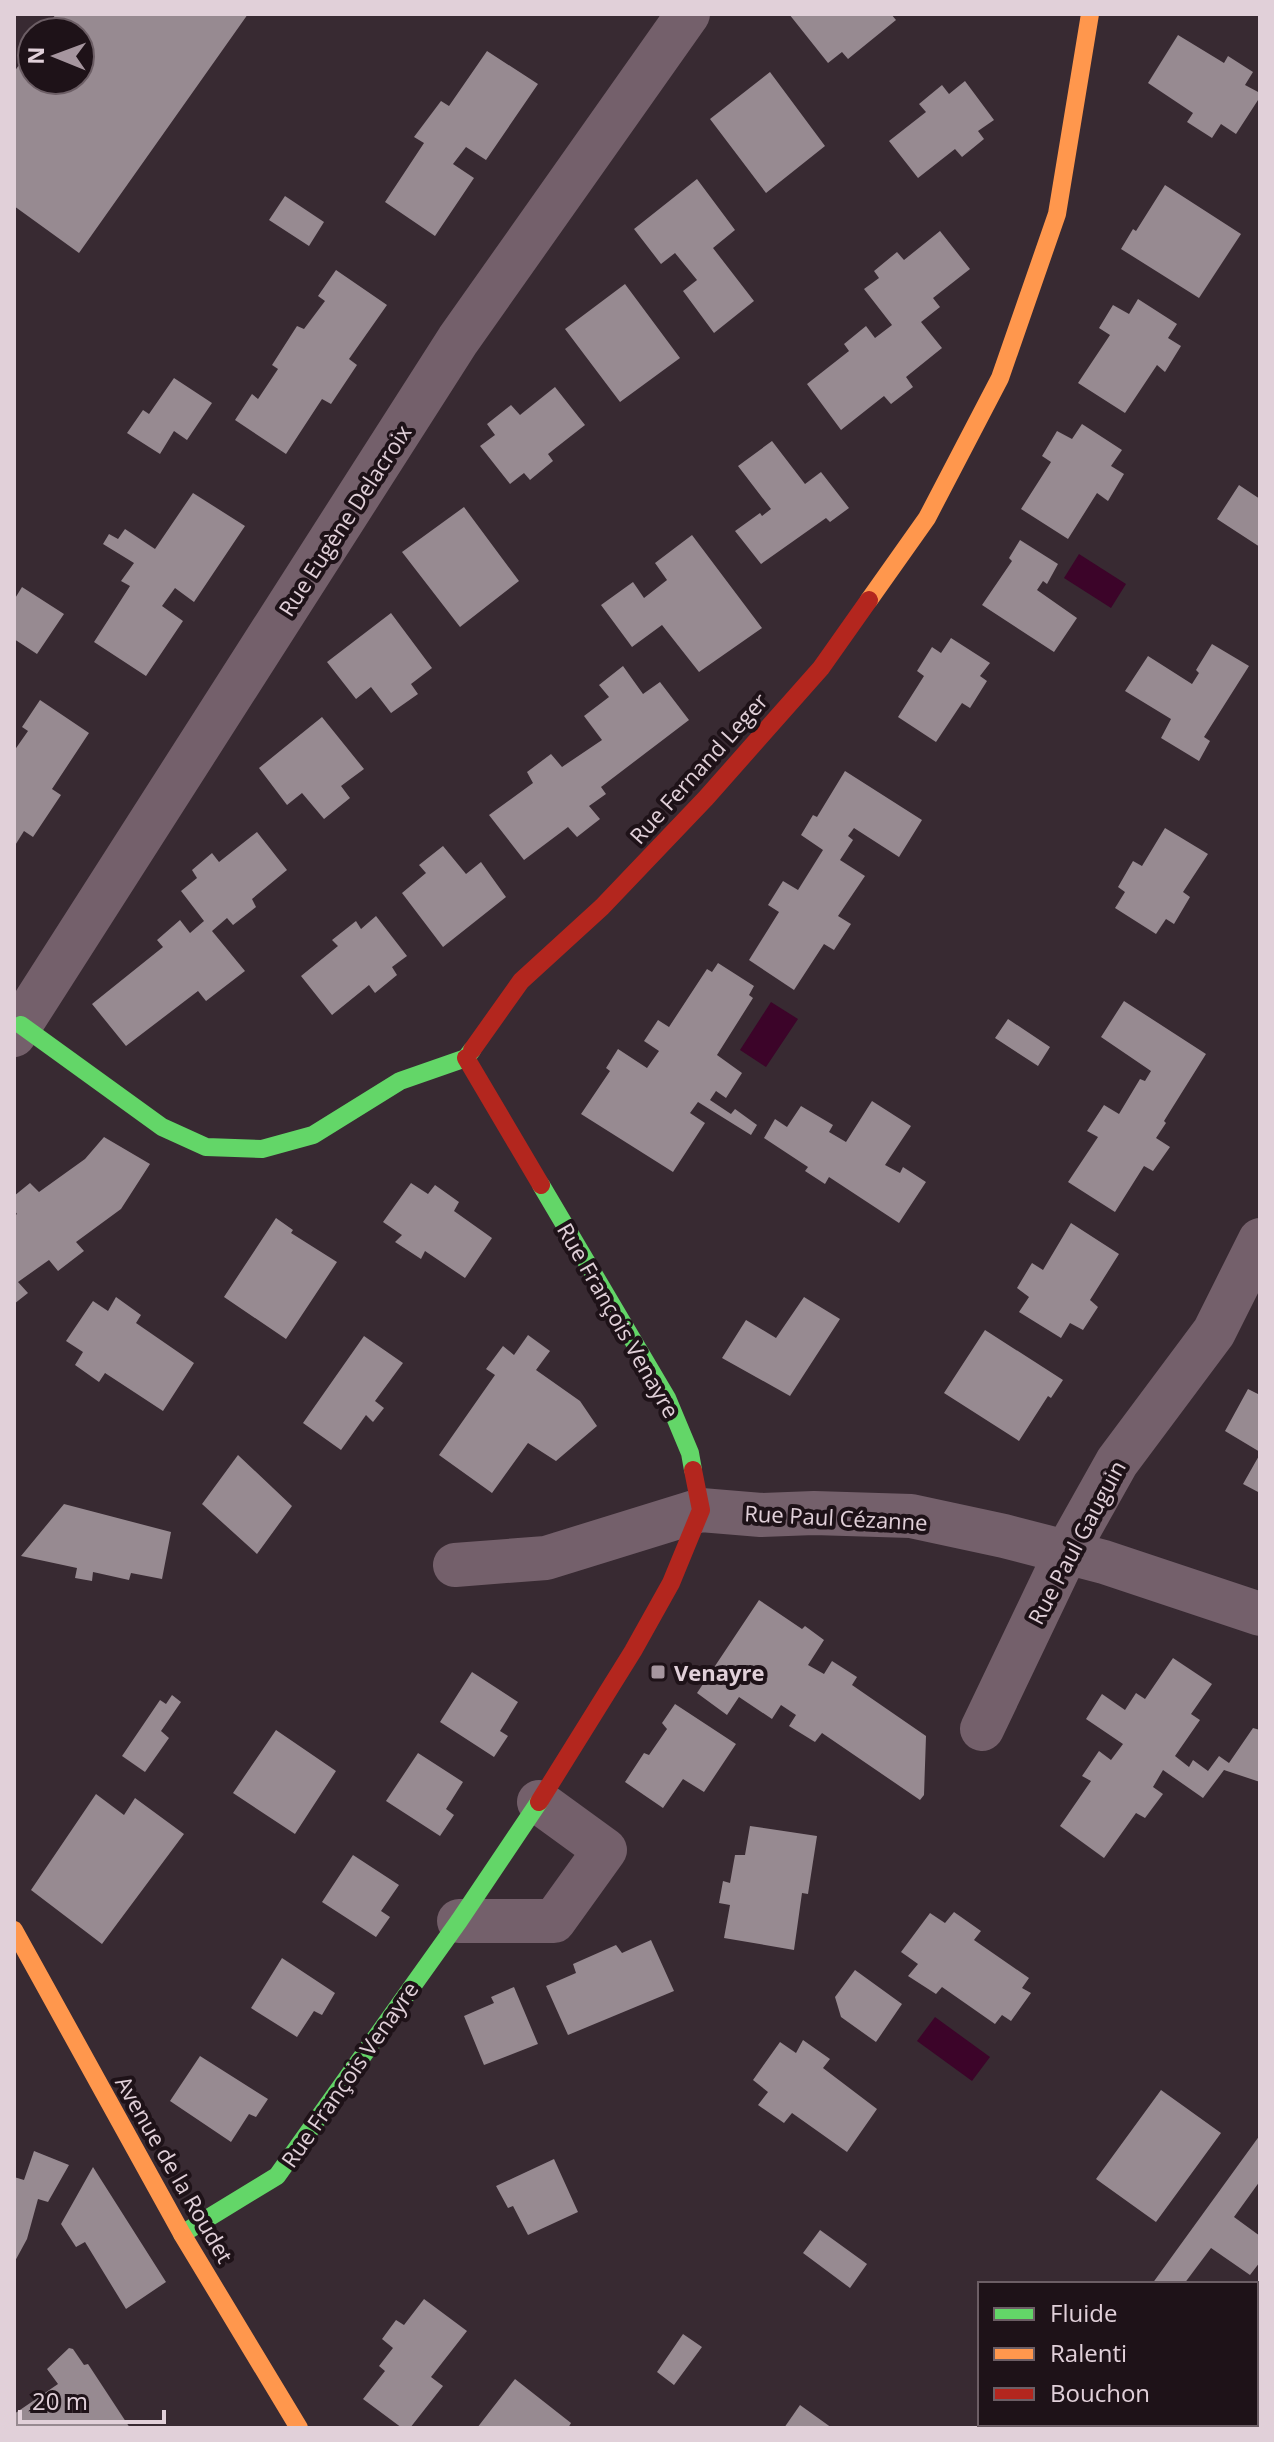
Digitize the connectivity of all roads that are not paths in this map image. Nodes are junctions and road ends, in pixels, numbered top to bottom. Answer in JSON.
{"nodes":[{"id":1,"x":688,"y":14,"type":"edge"},
{"id":2,"x":1090,"y":14,"type":"edge"},
{"id":3,"x":18,"y":1030,"type":"edge"},
{"id":4,"x":466,"y":1058,"type":"junction"},
{"id":5,"x":1260,"y":1240,"type":"edge"},
{"id":6,"x":701,"y":1510,"type":"junction"},
{"id":7,"x":1066,"y":1553,"type":"junction"},
{"id":8,"x":455,"y":1565,"type":"dead end"},
{"id":9,"x":1260,"y":1614,"type":"edge"},
{"id":10,"x":982,"y":1729,"type":"dead end"},
{"id":11,"x":539,"y":1802,"type":"junction"},
{"id":12,"x":459,"y":1921,"type":"junction"},
{"id":13,"x":14,"y":1930,"type":"edge"},
{"id":14,"x":182,"y":2234,"type":"junction"},
{"id":15,"x":299,"y":2428,"type":"edge"}],
"edges":[{"from":1,"to":3,"type":"street","name":"Rue Eugène Delacroix"},
{"from":2,"to":4,"type":"street","name":"Rue Fernand Leger"},
{"from":3,"to":4,"type":"street"},
{"from":4,"to":6,"type":"street","name":"Rue François Venayre"},
{"from":5,"to":7,"type":"street","name":"Rue Paul Gauguin"},
{"from":6,"to":7,"type":"street","name":"Rue Paul Cézanne"},
{"from":6,"to":8,"type":"street","name":"Rue Paul Cézanne"},
{"from":6,"to":11,"type":"street","name":"Rue François Venayre"},
{"from":7,"to":9,"type":"street","name":"Rue Paul Cézanne"},
{"from":7,"to":10,"type":"street","name":"Rue Paul Gauguin"},
{"from":11,"to":12,"type":"street","name":"Rue François Venayre"},
{"from":11,"to":12,"type":"street"},
{"from":12,"to":14,"type":"street","name":"Rue François Venayre"},
{"from":13,"to":14,"type":"street","name":"Avenue de la Roudet"},
{"from":14,"to":15,"type":"street","name":"Avenue de la Roudet"}]}
